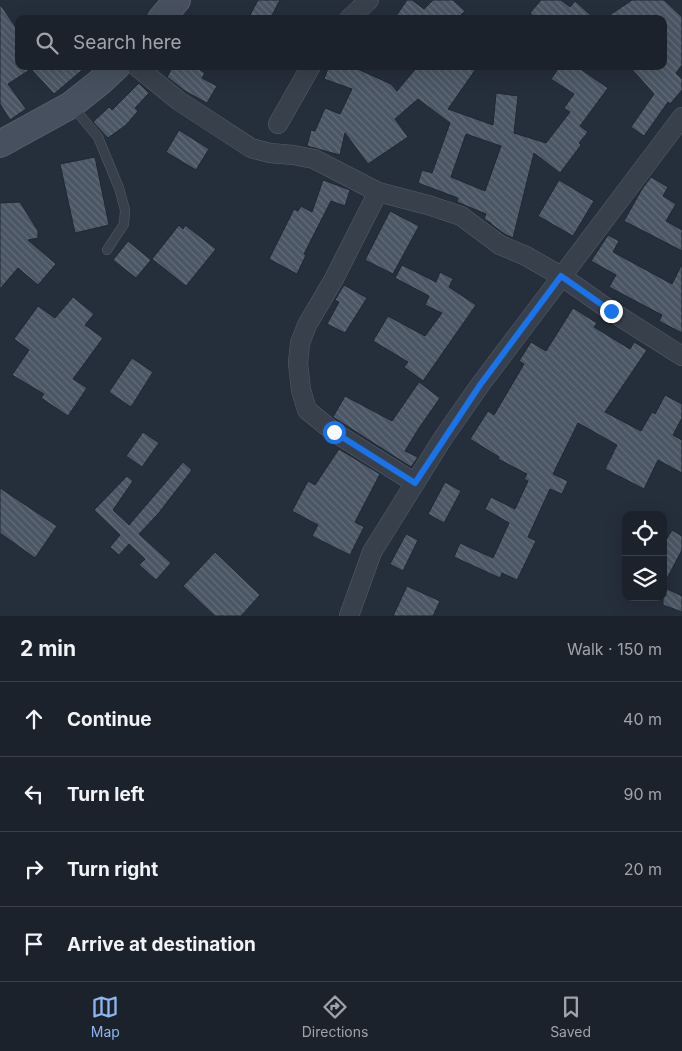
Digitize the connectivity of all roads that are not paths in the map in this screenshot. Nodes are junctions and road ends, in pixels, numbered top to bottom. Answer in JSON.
{"nodes":[{"id":1,"x":177,"y":0,"type":"edge"},
{"id":2,"x":164,"y":15,"type":"edge"},
{"id":3,"x":113,"y":70,"type":"edge"},
{"id":4,"x":141,"y":70,"type":"edge"},
{"id":5,"x":309,"y":70,"type":"edge"},
{"id":6,"x":71,"y":105,"type":"junction"},
{"id":7,"x":681,"y":121,"type":"edge"},
{"id":8,"x":278,"y":124,"type":"dead end"},
{"id":9,"x":0,"y":144,"type":"edge"},
{"id":10,"x":378,"y":192,"type":"junction"},
{"id":11,"x":107,"y":250,"type":"dead end"},
{"id":12,"x":561,"y":276,"type":"junction"},
{"id":13,"x":682,"y":356,"type":"edge"},
{"id":14,"x":415,"y":483,"type":"junction"},
{"id":15,"x":349,"y":616,"type":"edge"}],
"edges":[{"from":1,"to":2,"type":"street"},
{"from":3,"to":6,"type":"street"},
{"from":4,"to":10,"type":"street"},
{"from":5,"to":8,"type":"street"},
{"from":6,"to":9,"type":"street"},
{"from":6,"to":11,"type":"lane"},
{"from":7,"to":12,"type":"street"},
{"from":10,"to":12,"type":"street"},
{"from":10,"to":14,"type":"street"},
{"from":12,"to":13,"type":"street"},
{"from":12,"to":14,"type":"street"},
{"from":14,"to":15,"type":"street"}]}
